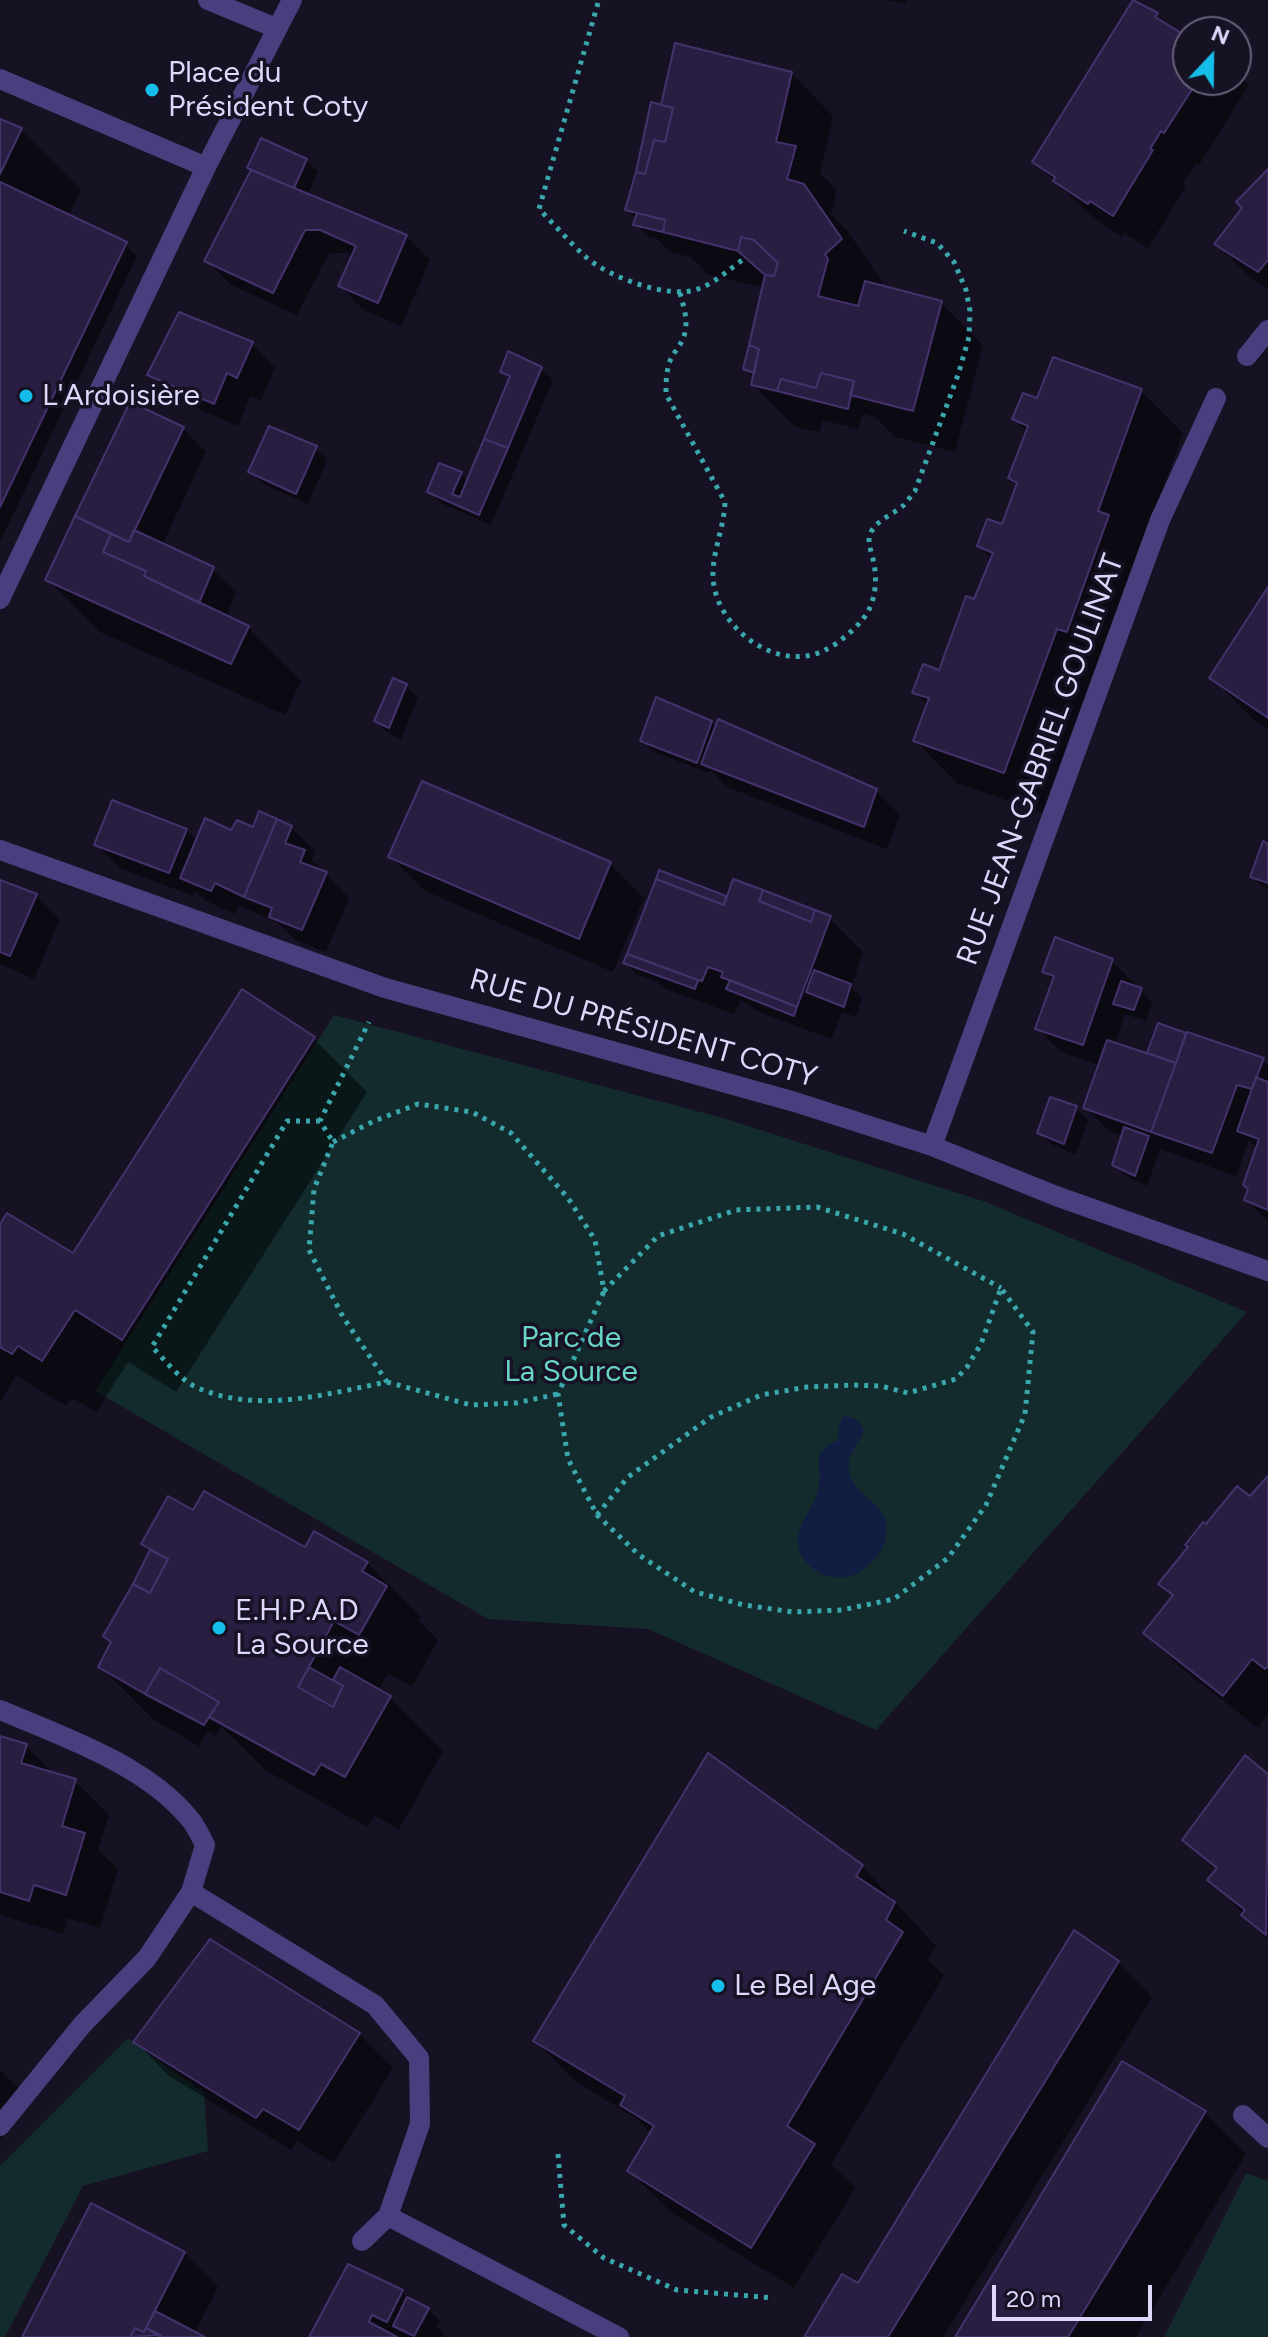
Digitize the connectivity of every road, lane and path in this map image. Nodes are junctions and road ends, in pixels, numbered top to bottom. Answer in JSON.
{"nodes":[{"id":1,"x":208,"y":0,"type":"edge"},
{"id":2,"x":292,"y":0,"type":"edge"},
{"id":3,"x":598,"y":3,"type":"dead end"},
{"id":4,"x":276,"y":28,"type":"junction"},
{"id":5,"x":0,"y":79,"type":"edge"},
{"id":6,"x":206,"y":167,"type":"junction"},
{"id":7,"x":904,"y":231,"type":"dead end"},
{"id":8,"x":745,"y":258,"type":"dead end"},
{"id":9,"x":680,"y":293,"type":"junction"},
{"id":10,"x":1268,"y":330,"type":"edge"},
{"id":11,"x":1247,"y":356,"type":"dead end"},
{"id":12,"x":1216,"y":398,"type":"dead end"},
{"id":13,"x":0,"y":599,"type":"edge"},
{"id":14,"x":0,"y":850,"type":"edge"},
{"id":15,"x":385,"y":988,"type":"junction"},
{"id":16,"x":320,"y":1121,"type":"junction"},
{"id":17,"x":333,"y":1142,"type":"junction"},
{"id":18,"x":932,"y":1146,"type":"junction"},
{"id":19,"x":1268,"y":1271,"type":"edge"},
{"id":20,"x":1001,"y":1288,"type":"junction"},
{"id":21,"x":604,"y":1291,"type":"junction"},
{"id":22,"x":387,"y":1382,"type":"junction"},
{"id":23,"x":558,"y":1394,"type":"junction"},
{"id":24,"x":597,"y":1515,"type":"junction"},
{"id":25,"x":0,"y":1710,"type":"edge"},
{"id":26,"x":191,"y":1892,"type":"junction"},
{"id":27,"x":1243,"y":2115,"type":"dead end"},
{"id":28,"x":0,"y":2126,"type":"edge"},
{"id":29,"x":1268,"y":2138,"type":"edge"},
{"id":30,"x":558,"y":2154,"type":"dead end"},
{"id":31,"x":388,"y":2216,"type":"junction"},
{"id":32,"x":362,"y":2241,"type":"dead end"},
{"id":33,"x":774,"y":2298,"type":"dead end"},
{"id":34,"x":619,"y":2337,"type":"edge"}],
"edges":[{"from":1,"to":4,"type":"street"},
{"from":2,"to":4,"type":"street"},
{"from":3,"to":9,"type":"path"},
{"from":4,"to":6,"type":"street"},
{"from":5,"to":6,"type":"street"},
{"from":6,"to":13,"type":"street"},
{"from":7,"to":9,"type":"path"},
{"from":8,"to":9,"type":"path"},
{"from":10,"to":11,"type":"street"},
{"from":12,"to":18,"type":"street","name":"RUE JEAN-GABRIEL GOULINAT"},
{"from":14,"to":15,"type":"street","name":"RUE DU PRÉSIDENT COTY"},
{"from":15,"to":16,"type":"path"},
{"from":15,"to":18,"type":"street","name":"RUE DU PRÉSIDENT COTY"},
{"from":16,"to":17,"type":"path"},
{"from":16,"to":22,"type":"path"},
{"from":17,"to":21,"type":"path"},
{"from":17,"to":22,"type":"path"},
{"from":18,"to":19,"type":"street","name":"RUE DU PRÉSIDENT COTY"},
{"from":20,"to":21,"type":"path"},
{"from":20,"to":24,"type":"path"},
{"from":20,"to":24,"type":"path"},
{"from":21,"to":23,"type":"path"},
{"from":22,"to":23,"type":"path"},
{"from":23,"to":24,"type":"path"},
{"from":25,"to":26,"type":"street"},
{"from":26,"to":28,"type":"street"},
{"from":26,"to":31,"type":"street"},
{"from":27,"to":29,"type":"street"},
{"from":30,"to":33,"type":"path"},
{"from":31,"to":32,"type":"street"},
{"from":31,"to":34,"type":"street"}]}
